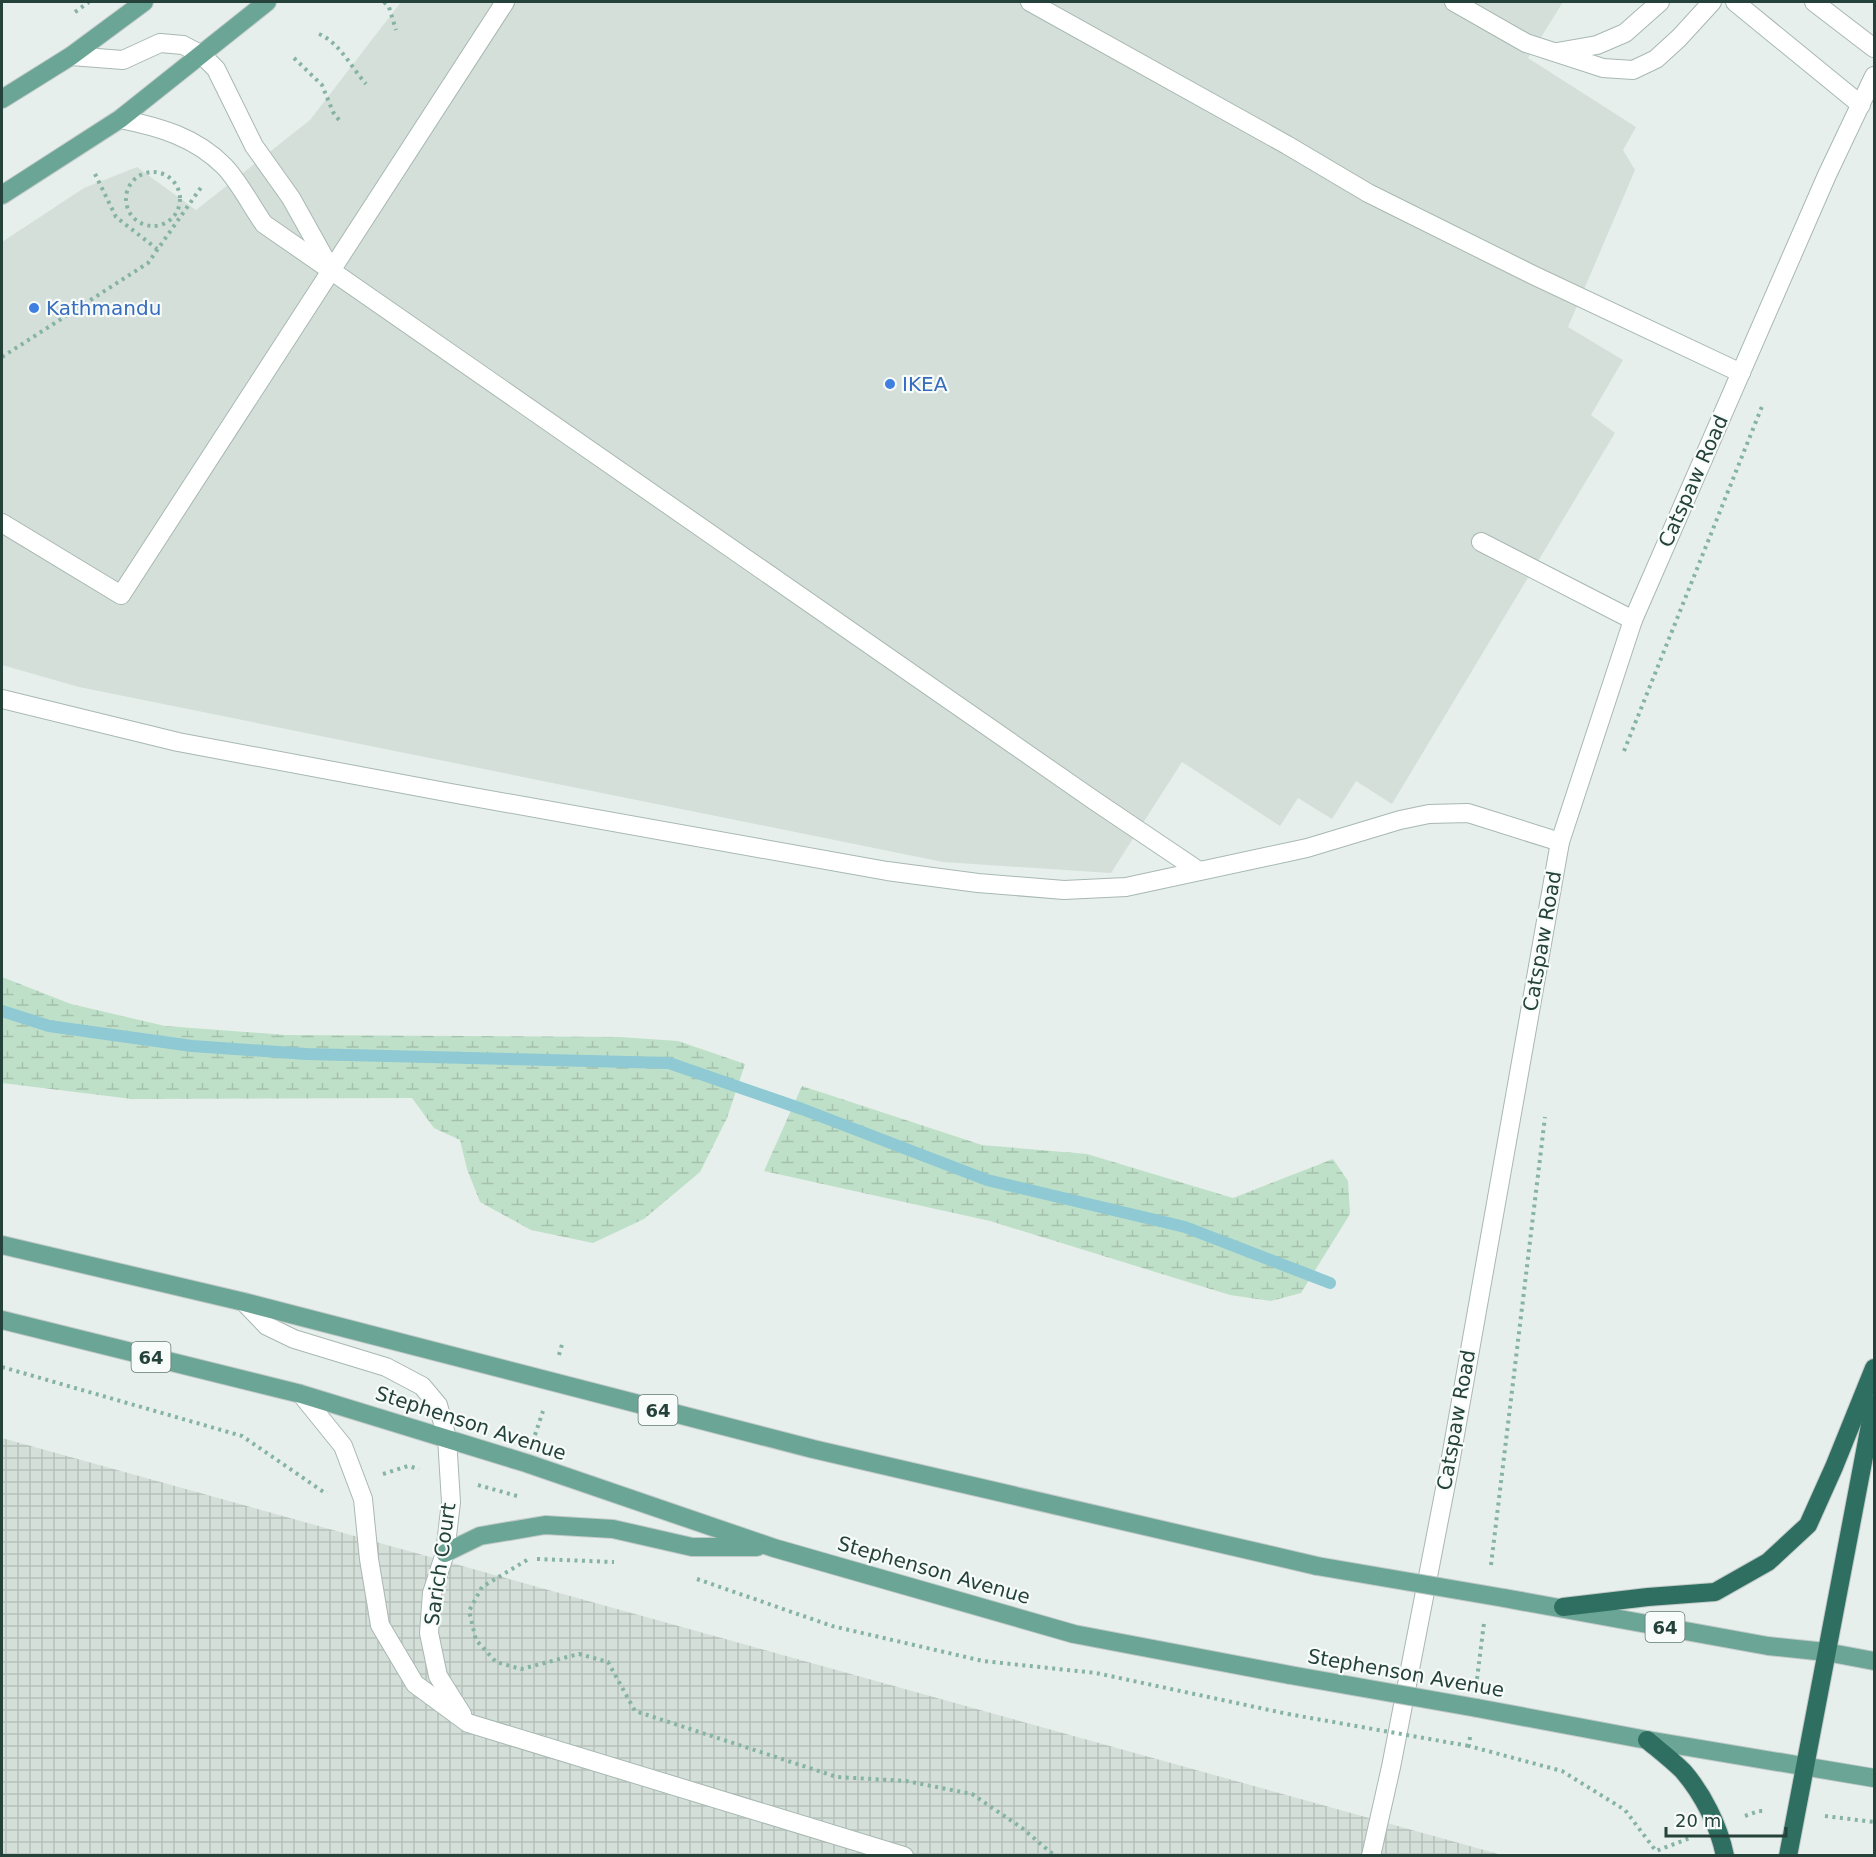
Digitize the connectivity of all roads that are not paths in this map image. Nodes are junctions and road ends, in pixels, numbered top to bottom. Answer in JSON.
{"nodes":[{"id":1,"x":144,"y":2,"type":"edge"},
{"id":2,"x":267,"y":2,"type":"edge"},
{"id":3,"x":505,"y":2,"type":"edge"},
{"id":4,"x":1030,"y":2,"type":"edge"},
{"id":5,"x":1454,"y":2,"type":"edge"},
{"id":6,"x":1660,"y":2,"type":"edge"},
{"id":7,"x":1712,"y":2,"type":"edge"},
{"id":8,"x":1735,"y":2,"type":"edge"},
{"id":9,"x":1814,"y":2,"type":"edge"},
{"id":10,"x":1875,"y":48,"type":"edge"},
{"id":11,"x":1555,"y":53,"type":"junction"},
{"id":12,"x":202,"y":55,"type":"junction"},
{"id":13,"x":71,"y":56,"type":"junction"},
{"id":14,"x":1875,"y":76,"type":"edge"},
{"id":15,"x":2,"y":99,"type":"edge"},
{"id":16,"x":1861,"y":105,"type":"junction"},
{"id":17,"x":120,"y":119,"type":"junction"},
{"id":18,"x":2,"y":195,"type":"edge"},
{"id":19,"x":332,"y":270,"type":"junction"},
{"id":20,"x":1741,"y":373,"type":"junction"},
{"id":21,"x":2,"y":523,"type":"edge"},
{"id":22,"x":1481,"y":542,"type":"dead end"},
{"id":23,"x":1633,"y":621,"type":"junction"},
{"id":24,"x":2,"y":699,"type":"edge"},
{"id":25,"x":1560,"y":842,"type":"junction"},
{"id":26,"x":1199,"y":871,"type":"junction"},
{"id":27,"x":2,"y":1245,"type":"edge"},
{"id":28,"x":244,"y":1302,"type":"junction"},
{"id":29,"x":2,"y":1320,"type":"edge"},
{"id":30,"x":1875,"y":1368,"type":"edge"},
{"id":31,"x":302,"y":1394,"type":"junction"},
{"id":32,"x":1875,"y":1404,"type":"edge"},
{"id":33,"x":447,"y":1438,"type":"junction"},
{"id":34,"x":774,"y":1548,"type":"junction"},
{"id":35,"x":445,"y":1553,"type":"junction"},
{"id":36,"x":1563,"y":1607,"type":"junction"},
{"id":37,"x":1826,"y":1652,"type":"junction"},
{"id":38,"x":1875,"y":1661,"type":"edge"},
{"id":39,"x":468,"y":1723,"type":"junction"},
{"id":40,"x":1647,"y":1740,"type":"junction"},
{"id":41,"x":1804,"y":1766,"type":"junction"},
{"id":42,"x":1875,"y":1778,"type":"edge"},
{"id":43,"x":904,"y":1856,"type":"edge"},
{"id":44,"x":1371,"y":1856,"type":"edge"},
{"id":45,"x":1725,"y":1856,"type":"edge"},
{"id":46,"x":1788,"y":1856,"type":"edge"}],
"edges":[{"from":1,"to":13,"type":"main road"},
{"from":2,"to":12,"type":"main road"},
{"from":3,"to":19,"type":"street"},
{"from":4,"to":20,"type":"street"},
{"from":5,"to":11,"type":"street"},
{"from":6,"to":11,"type":"street"},
{"from":7,"to":11,"type":"street"},
{"from":8,"to":16,"type":"street"},
{"from":9,"to":10,"type":"street"},
{"from":12,"to":13,"type":"street"},
{"from":12,"to":17,"type":"main road"},
{"from":12,"to":19,"type":"street"},
{"from":13,"to":15,"type":"main road"},
{"from":14,"to":16,"type":"street","name":"Catspaw Road"},
{"from":16,"to":20,"type":"street","name":"Catspaw Road"},
{"from":17,"to":18,"type":"main road"},
{"from":17,"to":19,"type":"street"},
{"from":19,"to":21,"type":"street"},
{"from":19,"to":26,"type":"street"},
{"from":20,"to":23,"type":"street","name":"Catspaw Road"},
{"from":22,"to":23,"type":"street"},
{"from":23,"to":25,"type":"street","name":"Catspaw Road"},
{"from":24,"to":26,"type":"street"},
{"from":25,"to":26,"type":"street"},
{"from":25,"to":44,"type":"street","name":"Catspaw Road"},
{"from":27,"to":28,"type":"main road","number":"64"},
{"from":28,"to":33,"type":"street","name":"Sarich Court"},
{"from":28,"to":36,"type":"main road","number":"64","bridge":true},
{"from":29,"to":31,"type":"main road","name":"Stephenson Avenue","number":"64"},
{"from":30,"to":36,"type":"highway"},
{"from":31,"to":33,"type":"main road","name":"Stephenson Avenue","number":"64"},
{"from":31,"to":39,"type":"street"},
{"from":32,"to":37,"type":"highway"},
{"from":33,"to":34,"type":"main road","name":"Stephenson Avenue","number":"64"},
{"from":33,"to":35,"type":"street","name":"Sarich Court"},
{"from":34,"to":35,"type":"main road"},
{"from":34,"to":40,"type":"main road","name":"Stephenson Avenue","number":"64","bridge":true},
{"from":35,"to":39,"type":"street","name":"Sarich Court"},
{"from":36,"to":37,"type":"main road","number":"64"},
{"from":37,"to":38,"type":"main road","number":"64"},
{"from":37,"to":41,"type":"highway"},
{"from":39,"to":43,"type":"street"},
{"from":40,"to":41,"type":"main road","name":"Stephenson Avenue","number":"64"},
{"from":40,"to":45,"type":"highway"},
{"from":41,"to":42,"type":"main road","name":"Stephenson Avenue","number":"64"},
{"from":41,"to":46,"type":"highway"}]}
